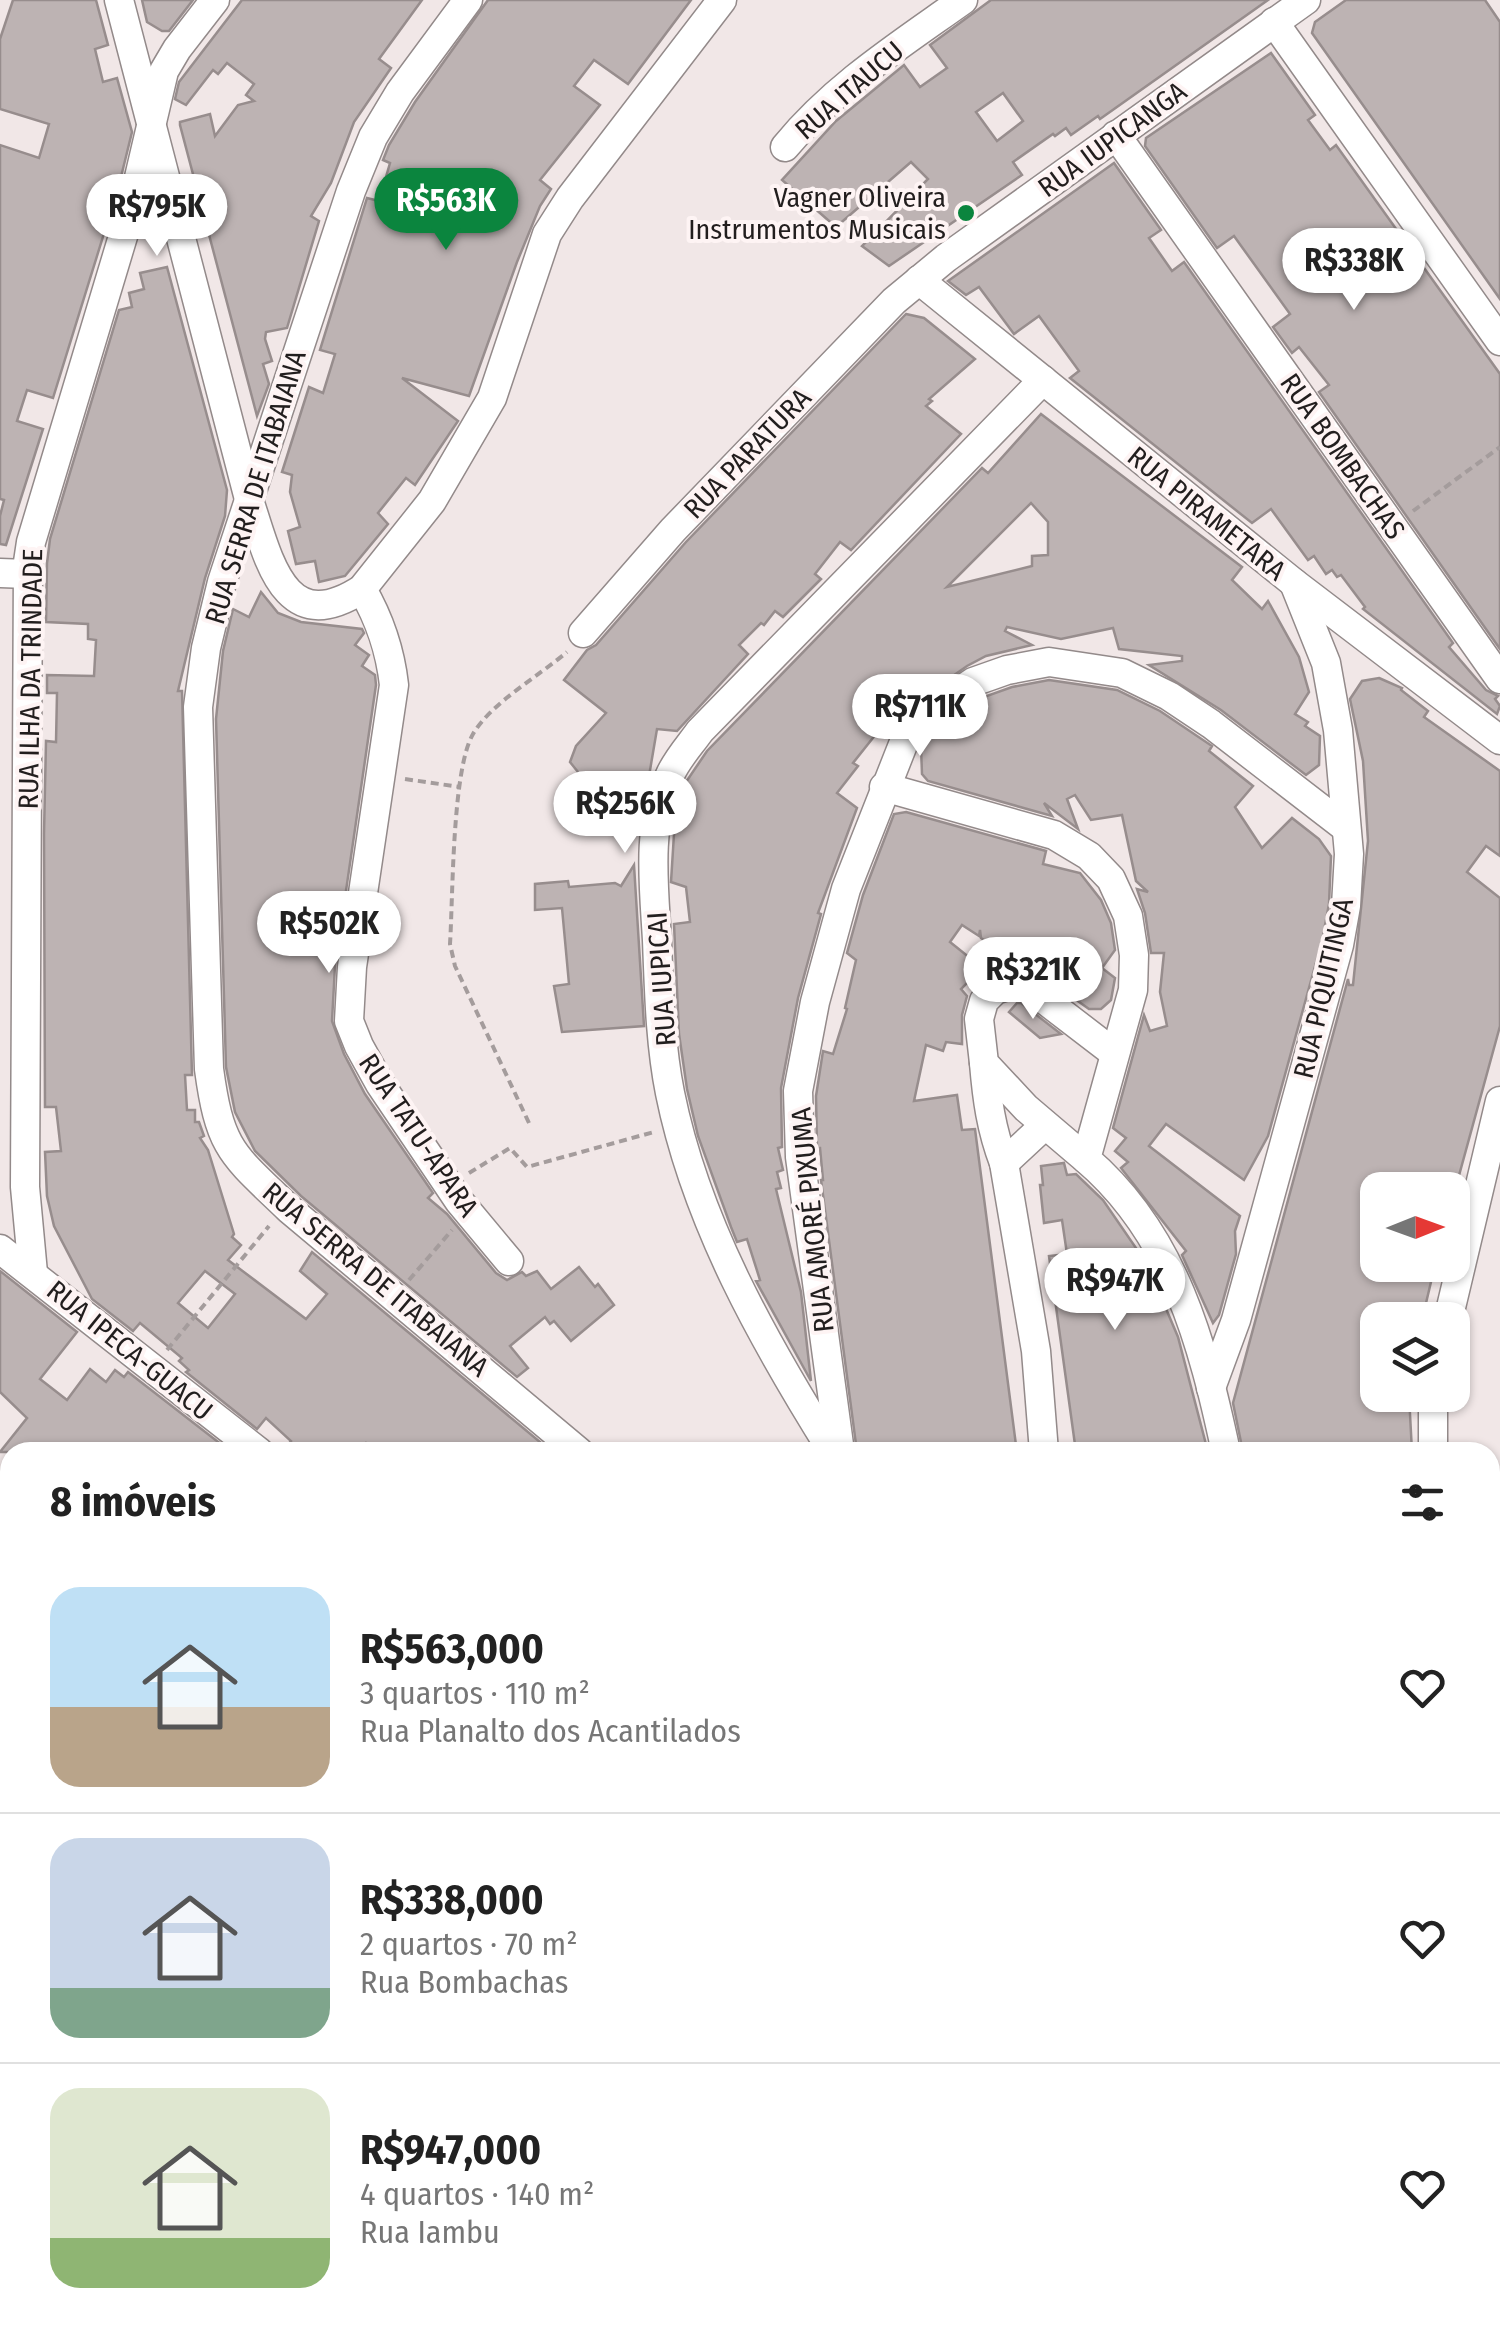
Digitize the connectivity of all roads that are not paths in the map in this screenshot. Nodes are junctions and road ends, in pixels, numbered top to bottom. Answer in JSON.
{"nodes":[{"id":1,"x":119,"y":0,"type":"edge"},
{"id":2,"x":214,"y":0,"type":"edge"},
{"id":3,"x":468,"y":0,"type":"edge"},
{"id":4,"x":722,"y":0,"type":"edge"},
{"id":5,"x":964,"y":0,"type":"edge"},
{"id":6,"x":1306,"y":0,"type":"edge"},
{"id":7,"x":1274,"y":22,"type":"junction"},
{"id":8,"x":151,"y":118,"type":"junction"},
{"id":9,"x":1116,"y":135,"type":"junction"},
{"id":10,"x":785,"y":147,"type":"dead end"},
{"id":11,"x":919,"y":280,"type":"junction"},
{"id":12,"x":1500,"y":341,"type":"edge"},
{"id":13,"x":1043,"y":380,"type":"junction"},
{"id":14,"x":250,"y":504,"type":"junction"},
{"id":15,"x":14,"y":574,"type":"edge"},
{"id":16,"x":1294,"y":584,"type":"junction"},
{"id":17,"x":362,"y":589,"type":"junction"},
{"id":18,"x":583,"y":633,"type":"road end"},
{"id":19,"x":1500,"y":679,"type":"edge"},
{"id":20,"x":1500,"y":740,"type":"edge"},
{"id":21,"x":884,"y":788,"type":"junction"},
{"id":22,"x":1346,"y":828,"type":"junction"},
{"id":23,"x":1114,"y":1052,"type":"junction"},
{"id":24,"x":984,"y":1063,"type":"junction"},
{"id":25,"x":1500,"y":1102,"type":"edge"},
{"id":26,"x":1044,"y":1124,"type":"junction"},
{"id":27,"x":1086,"y":1159,"type":"junction"},
{"id":28,"x":1004,"y":1163,"type":"junction"},
{"id":29,"x":0,"y":1249,"type":"edge"},
{"id":30,"x":509,"y":1261,"type":"dead end"},
{"id":31,"x":33,"y":1273,"type":"junction"},
{"id":32,"x":1452,"y":1302,"type":"edge"},
{"id":33,"x":1211,"y":1388,"type":"junction"},
{"id":34,"x":1433,"y":1412,"type":"edge"},
{"id":35,"x":246,"y":1442,"type":"edge"},
{"id":36,"x":566,"y":1442,"type":"edge"},
{"id":37,"x":829,"y":1442,"type":"edge"},
{"id":38,"x":835,"y":1442,"type":"edge"},
{"id":39,"x":1043,"y":1442,"type":"edge"},
{"id":40,"x":1224,"y":1442,"type":"edge"},
{"id":41,"x":1433,"y":1442,"type":"edge"}],
"edges":[{"from":1,"to":8,"type":"street"},
{"from":2,"to":8,"type":"street","name":"RUA ILHA DA TRINDADE"},
{"from":3,"to":14,"type":"street","name":"RUA SERRA DE ITABAIANA"},
{"from":4,"to":17,"type":"street"},
{"from":5,"to":10,"type":"street","name":"RUA ITAUCU"},
{"from":6,"to":7,"type":"street","name":"RUA IUPICANGA"},
{"from":7,"to":9,"type":"street","name":"RUA IUPICANGA"},
{"from":7,"to":12,"type":"street"},
{"from":8,"to":14,"type":"street"},
{"from":8,"to":15,"type":"street","name":"RUA ILHA DA TRINDADE"},
{"from":9,"to":11,"type":"street","name":"RUA IUPICANGA"},
{"from":9,"to":19,"type":"street","name":"RUA BOMBACHAS"},
{"from":11,"to":13,"type":"street","name":"RUA PIRAMETARA"},
{"from":11,"to":18,"type":"street","name":"RUA PARATURA"},
{"from":13,"to":16,"type":"street","name":"RUA PIRAMETARA"},
{"from":13,"to":37,"type":"street","name":"RUA IUPICAI"},
{"from":14,"to":17,"type":"street"},
{"from":14,"to":36,"type":"street","name":"RUA SERRA DE ITABAIANA"},
{"from":15,"to":31,"type":"street","name":"RUA ILHA DA TRINDADE"},
{"from":16,"to":20,"type":"street","name":"RUA PIRAMETARA"},
{"from":16,"to":22,"type":"street","name":"RUA PIQUITINGA"},
{"from":17,"to":30,"type":"street","name":"RUA TATU-APARA"},
{"from":21,"to":22,"type":"street","name":"RUA AMORÉ PIXUMA"},
{"from":21,"to":23,"type":"street"},
{"from":21,"to":38,"type":"street","name":"RUA AMORÉ PIXUMA"},
{"from":22,"to":33,"type":"street","name":"RUA PIQUITINGA"},
{"from":23,"to":24,"type":"street"},
{"from":23,"to":27,"type":"street"},
{"from":24,"to":26,"type":"street"},
{"from":24,"to":28,"type":"street"},
{"from":25,"to":32,"type":"street"},
{"from":26,"to":27,"type":"street"},
{"from":26,"to":28,"type":"street"},
{"from":27,"to":33,"type":"street"},
{"from":28,"to":39,"type":"street"},
{"from":29,"to":31,"type":"street","name":"RUA IPECA-GUACU"},
{"from":31,"to":35,"type":"street","name":"RUA IPECA-GUACU"},
{"from":33,"to":40,"type":"street"},
{"from":34,"to":41,"type":"street"}]}
